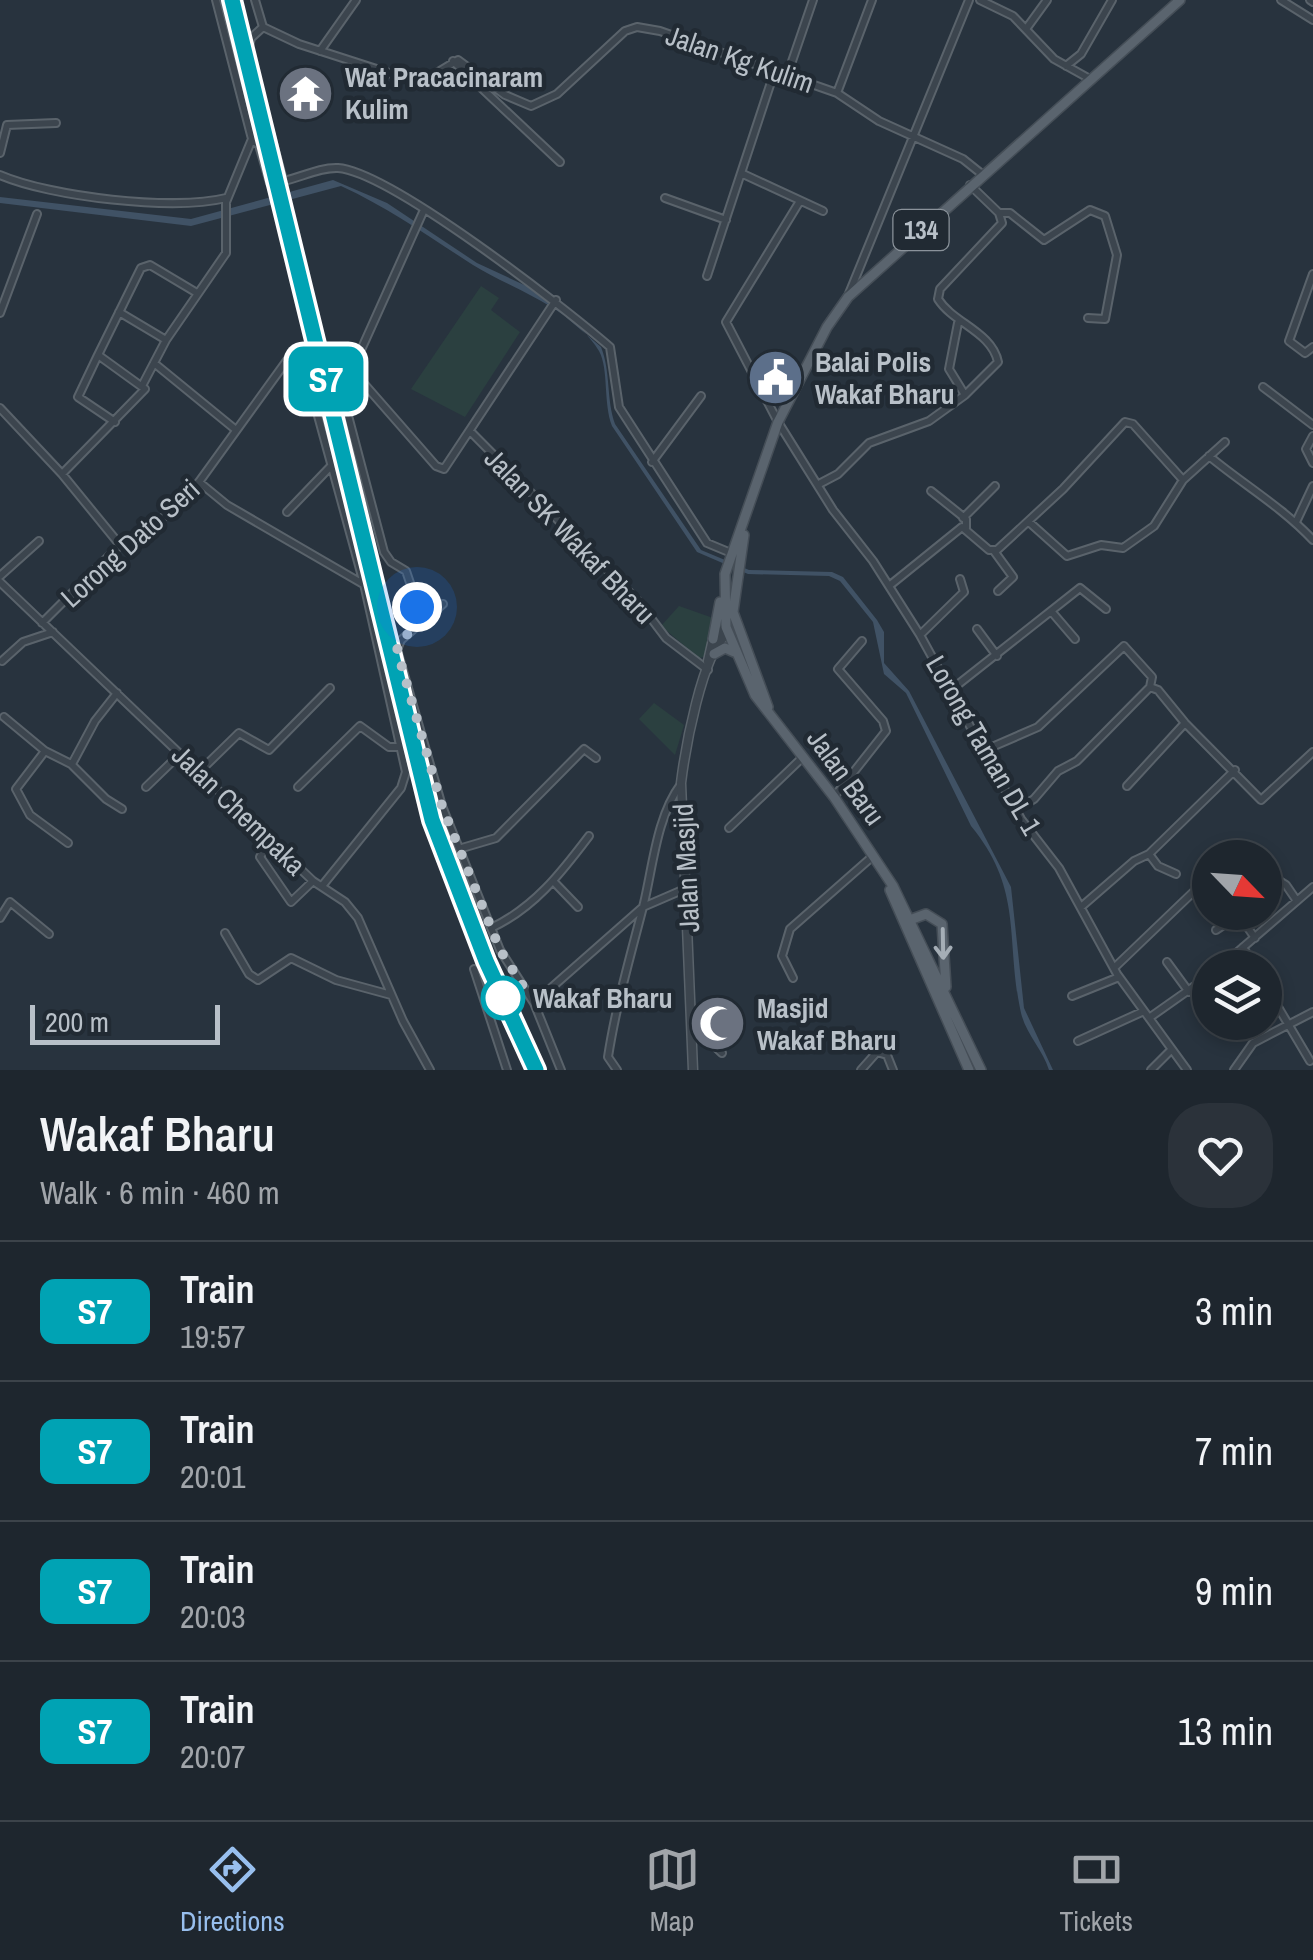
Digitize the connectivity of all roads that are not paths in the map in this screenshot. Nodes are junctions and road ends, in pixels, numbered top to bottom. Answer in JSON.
{"nodes":[{"id":1,"x":215,"y":0,"type":"edge"},
{"id":2,"x":263,"y":0,"type":"edge"},
{"id":3,"x":356,"y":0,"type":"edge"},
{"id":4,"x":813,"y":0,"type":"edge"},
{"id":5,"x":872,"y":0,"type":"edge"},
{"id":6,"x":968,"y":0,"type":"edge"},
{"id":7,"x":980,"y":0,"type":"edge"},
{"id":8,"x":1048,"y":0,"type":"edge"},
{"id":9,"x":1112,"y":0,"type":"edge"},
{"id":10,"x":1180,"y":0,"type":"edge"},
{"id":11,"x":1282,"y":0,"type":"edge"},
{"id":12,"x":256,"y":4,"type":"edge"},
{"id":13,"x":1313,"y":20,"type":"edge"},
{"id":14,"x":264,"y":26,"type":"junction"},
{"id":15,"x":1026,"y":30,"type":"junction"},
{"id":16,"x":320,"y":51,"type":"junction"},
{"id":17,"x":453,"y":61,"type":"junction"},
{"id":18,"x":1066,"y":66,"type":"junction"},
{"id":19,"x":775,"y":70,"type":"junction"},
{"id":20,"x":788,"y":73,"type":"junction"},
{"id":21,"x":1090,"y":79,"type":"junction"},
{"id":22,"x":837,"y":93,"type":"junction"},
{"id":23,"x":520,"y":102,"type":"junction"},
{"id":24,"x":510,"y":114,"type":"junction"},
{"id":25,"x":56,"y":123,"type":"dead end"},
{"id":26,"x":912,"y":134,"type":"junction"},
{"id":27,"x":252,"y":139,"type":"junction"},
{"id":28,"x":0,"y":153,"type":"edge"},
{"id":29,"x":560,"y":162,"type":"dead end"},
{"id":30,"x":742,"y":174,"type":"junction"},
{"id":31,"x":982,"y":175,"type":"junction"},
{"id":32,"x":0,"y":176,"type":"edge"},
{"id":33,"x":283,"y":180,"type":"junction"},
{"id":34,"x":970,"y":185,"type":"junction"},
{"id":35,"x":664,"y":198,"type":"dead end"},
{"id":36,"x":227,"y":200,"type":"junction"},
{"id":37,"x":800,"y":201,"type":"junction"},
{"id":38,"x":423,"y":212,"type":"junction"},
{"id":39,"x":823,"y":212,"type":"dead end"},
{"id":40,"x":999,"y":213,"type":"junction"},
{"id":41,"x":37,"y":214,"type":"dead end"},
{"id":42,"x":726,"y":220,"type":"junction"},
{"id":43,"x":1313,"y":274,"type":"edge"},
{"id":44,"x":707,"y":276,"type":"dead end"},
{"id":45,"x":197,"y":293,"type":"junction"},
{"id":46,"x":848,"y":298,"type":"junction"},
{"id":47,"x":555,"y":302,"type":"junction"},
{"id":48,"x":119,"y":312,"type":"junction"},
{"id":49,"x":0,"y":314,"type":"edge"},
{"id":50,"x":1088,"y":318,"type":"dead end"},
{"id":51,"x":958,"y":323,"type":"junction"},
{"id":52,"x":166,"y":340,"type":"junction"},
{"id":53,"x":1313,"y":347,"type":"edge"},
{"id":54,"x":98,"y":355,"type":"junction"},
{"id":55,"x":154,"y":362,"type":"junction"},
{"id":56,"x":352,"y":370,"type":"junction"},
{"id":57,"x":143,"y":384,"type":"junction"},
{"id":58,"x":1263,"y":387,"type":"dead end"},
{"id":59,"x":965,"y":395,"type":"junction"},
{"id":60,"x":701,"y":396,"type":"dead end"},
{"id":61,"x":2,"y":415,"type":"edge"},
{"id":62,"x":114,"y":422,"type":"junction"},
{"id":63,"x":778,"y":422,"type":"junction"},
{"id":64,"x":1313,"y":425,"type":"edge"},
{"id":65,"x":236,"y":430,"type":"junction"},
{"id":66,"x":470,"y":431,"type":"junction"},
{"id":67,"x":1313,"y":436,"type":"edge"},
{"id":68,"x":1225,"y":442,"type":"dead end"},
{"id":69,"x":1210,"y":456,"type":"junction"},
{"id":70,"x":652,"y":462,"type":"junction"},
{"id":71,"x":1313,"y":463,"type":"edge"},
{"id":72,"x":331,"y":466,"type":"junction"},
{"id":73,"x":62,"y":474,"type":"junction"},
{"id":74,"x":1182,"y":480,"type":"junction"},
{"id":75,"x":199,"y":482,"type":"junction"},
{"id":76,"x":819,"y":484,"type":"junction"},
{"id":77,"x":995,"y":486,"type":"dead end"},
{"id":78,"x":1313,"y":486,"type":"edge"},
{"id":79,"x":931,"y":491,"type":"dead end"},
{"id":80,"x":286,"y":512,"type":"dead end"},
{"id":81,"x":964,"y":518,"type":"junction"},
{"id":82,"x":747,"y":520,"type":"junction"},
{"id":83,"x":1028,"y":522,"type":"junction"},
{"id":84,"x":1296,"y":522,"type":"junction"},
{"id":85,"x":966,"y":528,"type":"junction"},
{"id":86,"x":1313,"y":540,"type":"edge"},
{"id":87,"x":39,"y":541,"type":"dead end"},
{"id":88,"x":120,"y":545,"type":"junction"},
{"id":89,"x":994,"y":551,"type":"junction"},
{"id":90,"x":731,"y":553,"type":"junction"},
{"id":91,"x":0,"y":579,"type":"edge"},
{"id":92,"x":960,"y":579,"type":"dead end"},
{"id":93,"x":364,"y":584,"type":"junction"},
{"id":94,"x":889,"y":586,"type":"junction"},
{"id":95,"x":723,"y":591,"type":"junction"},
{"id":96,"x":998,"y":591,"type":"dead end"},
{"id":97,"x":444,"y":604,"type":"dead end"},
{"id":98,"x":1106,"y":609,"type":"dead end"},
{"id":99,"x":1051,"y":611,"type":"junction"},
{"id":100,"x":734,"y":612,"type":"junction"},
{"id":101,"x":423,"y":621,"type":"junction"},
{"id":102,"x":42,"y":623,"type":"junction"},
{"id":103,"x":728,"y":630,"type":"junction"},
{"id":104,"x":977,"y":630,"type":"dead end"},
{"id":105,"x":53,"y":632,"type":"junction"},
{"id":106,"x":920,"y":634,"type":"junction"},
{"id":107,"x":712,"y":639,"type":"junction"},
{"id":108,"x":1075,"y":639,"type":"dead end"},
{"id":109,"x":862,"y":641,"type":"dead end"},
{"id":110,"x":738,"y":649,"type":"junction"},
{"id":111,"x":714,"y":654,"type":"junction"},
{"id":112,"x":997,"y":656,"type":"junction"},
{"id":113,"x":2,"y":661,"type":"edge"},
{"id":114,"x":708,"y":670,"type":"junction"},
{"id":115,"x":330,"y":688,"type":"dead end"},
{"id":116,"x":1150,"y":688,"type":"junction"},
{"id":117,"x":951,"y":690,"type":"junction"},
{"id":118,"x":116,"y":693,"type":"junction"},
{"id":119,"x":4,"y":717,"type":"dead end"},
{"id":120,"x":1186,"y":723,"type":"junction"},
{"id":121,"x":401,"y":747,"type":"junction"},
{"id":122,"x":985,"y":750,"type":"junction"},
{"id":123,"x":46,"y":751,"type":"junction"},
{"id":124,"x":1313,"y":752,"type":"edge"},
{"id":125,"x":180,"y":754,"type":"junction"},
{"id":126,"x":804,"y":756,"type":"junction"},
{"id":127,"x":596,"y":758,"type":"dead end"},
{"id":128,"x":72,"y":764,"type":"junction"},
{"id":129,"x":1235,"y":770,"type":"junction"},
{"id":130,"x":199,"y":772,"type":"junction"},
{"id":131,"x":682,"y":783,"type":"junction"},
{"id":132,"x":1127,"y":786,"type":"dead end"},
{"id":133,"x":298,"y":787,"type":"dead end"},
{"id":134,"x":146,"y":788,"type":"dead end"},
{"id":135,"x":834,"y":797,"type":"junction"},
{"id":136,"x":122,"y":809,"type":"dead end"},
{"id":137,"x":1016,"y":810,"type":"junction"},
{"id":138,"x":729,"y":828,"type":"dead end"},
{"id":139,"x":589,"y":836,"type":"dead end"},
{"id":140,"x":270,"y":840,"type":"junction"},
{"id":141,"x":68,"y":843,"type":"dead end"},
{"id":142,"x":462,"y":848,"type":"junction"},
{"id":143,"x":1150,"y":854,"type":"junction"},
{"id":144,"x":874,"y":855,"type":"junction"},
{"id":145,"x":882,"y":869,"type":"junction"},
{"id":146,"x":1176,"y":874,"type":"dead end"},
{"id":147,"x":313,"y":881,"type":"junction"},
{"id":148,"x":554,"y":882,"type":"junction"},
{"id":149,"x":1282,"y":883,"type":"edge"},
{"id":150,"x":322,"y":886,"type":"junction"},
{"id":151,"x":1313,"y":887,"type":"edge"},
{"id":152,"x":688,"y":888,"type":"junction"},
{"id":153,"x":1192,"y":893,"type":"edge"},
{"id":154,"x":1298,"y":901,"type":"junction"},
{"id":155,"x":578,"y":907,"type":"dead end"},
{"id":156,"x":643,"y":907,"type":"junction"},
{"id":157,"x":1081,"y":908,"type":"junction"},
{"id":158,"x":0,"y":918,"type":"edge"},
{"id":159,"x":910,"y":918,"type":"junction"},
{"id":160,"x":491,"y":928,"type":"junction"},
{"id":161,"x":905,"y":928,"type":"junction"},
{"id":162,"x":1250,"y":930,"type":"edge"},
{"id":163,"x":225,"y":933,"type":"dead end"},
{"id":164,"x":49,"y":934,"type":"dead end"},
{"id":165,"x":1255,"y":938,"type":"junction"},
{"id":166,"x":1243,"y":948,"type":"joint"},
{"id":167,"x":1241,"y":950,"type":"edge"},
{"id":168,"x":1166,"y":962,"type":"dead end"},
{"id":169,"x":1114,"y":968,"type":"junction"},
{"id":170,"x":474,"y":969,"type":"dead end"},
{"id":171,"x":1119,"y":977,"type":"junction"},
{"id":172,"x":793,"y":978,"type":"dead end"},
{"id":173,"x":1192,"y":990,"type":"edge"},
{"id":174,"x":1189,"y":992,"type":"junction"},
{"id":175,"x":391,"y":995,"type":"junction"},
{"id":176,"x":1072,"y":996,"type":"dead end"},
{"id":177,"x":948,"y":1001,"type":"junction"},
{"id":178,"x":534,"y":1003,"type":"junction"},
{"id":179,"x":1313,"y":1012,"type":"edge"},
{"id":180,"x":1282,"y":1014,"type":"edge"},
{"id":181,"x":1146,"y":1015,"type":"junction"},
{"id":182,"x":1289,"y":1026,"type":"junction"},
{"id":183,"x":693,"y":1032,"type":"junction"},
{"id":184,"x":1078,"y":1040,"type":"dead end"},
{"id":185,"x":1171,"y":1050,"type":"junction"},
{"id":186,"x":722,"y":1053,"type":"dead end"},
{"id":187,"x":1310,"y":1061,"type":"dead end"},
{"id":188,"x":430,"y":1070,"type":"edge"},
{"id":189,"x":507,"y":1070,"type":"edge"},
{"id":190,"x":561,"y":1070,"type":"edge"},
{"id":191,"x":616,"y":1070,"type":"edge"},
{"id":192,"x":693,"y":1070,"type":"edge"},
{"id":193,"x":860,"y":1070,"type":"edge"},
{"id":194,"x":892,"y":1070,"type":"edge"},
{"id":195,"x":968,"y":1070,"type":"edge"},
{"id":196,"x":981,"y":1070,"type":"edge"},
{"id":197,"x":1150,"y":1070,"type":"edge"},
{"id":198,"x":1187,"y":1070,"type":"edge"},
{"id":199,"x":1234,"y":1070,"type":"edge"}],
"edges":[{"from":1,"to":27,"type":"street"},
{"from":2,"to":12,"type":"street"},
{"from":3,"to":16,"type":"street"},
{"from":4,"to":20,"type":"street"},
{"from":5,"to":22,"type":"street"},
{"from":6,"to":26,"type":"street"},
{"from":7,"to":15,"type":"street"},
{"from":8,"to":15,"type":"street"},
{"from":9,"to":18,"type":"street"},
{"from":10,"to":21,"type":"main road","number":"134"},
{"from":11,"to":13,"type":"street"},
{"from":12,"to":14,"type":"street"},
{"from":14,"to":16,"type":"street"},
{"from":14,"to":33,"type":"street"},
{"from":15,"to":18,"type":"street"},
{"from":16,"to":17,"type":"street"},
{"from":17,"to":23,"type":"street"},
{"from":17,"to":24,"type":"street"},
{"from":18,"to":21,"type":"street"},
{"from":19,"to":20,"type":"street","name":"Jalan Kg Kulim"},
{"from":19,"to":23,"type":"street","name":"Jalan Kg Kulim"},
{"from":19,"to":30,"type":"street"},
{"from":20,"to":22,"type":"street","name":"Jalan Kg Kulim"},
{"from":21,"to":31,"type":"main road","number":"134"},
{"from":22,"to":26,"type":"street","name":"Jalan Kg Kulim"},
{"from":23,"to":24,"type":"street"},
{"from":24,"to":29,"type":"street"},
{"from":25,"to":28,"type":"street"},
{"from":26,"to":31,"type":"street","name":"Jalan Kg Kulim"},
{"from":26,"to":46,"type":"street"},
{"from":27,"to":33,"type":"street"},
{"from":27,"to":36,"type":"street"},
{"from":30,"to":37,"type":"street"},
{"from":30,"to":42,"type":"street"},
{"from":31,"to":34,"type":"main road","number":"134"},
{"from":32,"to":36,"type":"street"},
{"from":33,"to":38,"type":"street"},
{"from":34,"to":40,"type":"street"},
{"from":34,"to":46,"type":"main road","number":"134"},
{"from":35,"to":42,"type":"street"},
{"from":36,"to":45,"type":"street"},
{"from":37,"to":39,"type":"street"},
{"from":37,"to":63,"type":"street","name":"Lorong Taman DL 1"},
{"from":38,"to":47,"type":"street"},
{"from":38,"to":56,"type":"street"},
{"from":40,"to":50,"type":"street"},
{"from":40,"to":51,"type":"street"},
{"from":41,"to":49,"type":"street"},
{"from":42,"to":44,"type":"street"},
{"from":43,"to":53,"type":"street"},
{"from":45,"to":48,"type":"street"},
{"from":45,"to":52,"type":"street"},
{"from":46,"to":63,"type":"main road","number":"134"},
{"from":47,"to":66,"type":"street"},
{"from":47,"to":70,"type":"street"},
{"from":48,"to":52,"type":"street"},
{"from":48,"to":54,"type":"street"},
{"from":51,"to":59,"type":"street"},
{"from":51,"to":59,"type":"street"},
{"from":52,"to":55,"type":"street"},
{"from":54,"to":57,"type":"street"},
{"from":54,"to":62,"type":"street"},
{"from":55,"to":57,"type":"street"},
{"from":55,"to":65,"type":"street"},
{"from":56,"to":66,"type":"street","name":"Jalan SK Wakaf Bharu"},
{"from":56,"to":101,"type":"street"},
{"from":57,"to":62,"type":"street"},
{"from":58,"to":64,"type":"street"},
{"from":59,"to":76,"type":"street"},
{"from":60,"to":70,"type":"street"},
{"from":61,"to":73,"type":"street"},
{"from":62,"to":73,"type":"street"},
{"from":63,"to":76,"type":"street","name":"Lorong Taman DL 1"},
{"from":63,"to":82,"type":"main road","number":"134"},
{"from":65,"to":72,"type":"street","name":"Lorong Dato Seri"},
{"from":65,"to":75,"type":"street","name":"Lorong Dato Seri"},
{"from":66,"to":114,"type":"street","name":"Jalan SK Wakaf Bharu"},
{"from":67,"to":71,"type":"street"},
{"from":68,"to":69,"type":"street"},
{"from":69,"to":74,"type":"street"},
{"from":69,"to":84,"type":"street"},
{"from":70,"to":90,"type":"street"},
{"from":72,"to":80,"type":"street"},
{"from":72,"to":93,"type":"street","name":"Lorong Dato Seri"},
{"from":73,"to":88,"type":"street"},
{"from":74,"to":83,"type":"street"},
{"from":74,"to":83,"type":"street"},
{"from":75,"to":88,"type":"street","name":"Lorong Dato Seri"},
{"from":75,"to":93,"type":"street"},
{"from":76,"to":94,"type":"street","name":"Lorong Taman DL 1"},
{"from":77,"to":81,"type":"street"},
{"from":78,"to":84,"type":"street"},
{"from":79,"to":81,"type":"street"},
{"from":81,"to":85,"type":"street"},
{"from":82,"to":90,"type":"main road","name":"Jalan Baru"},
{"from":82,"to":100,"type":"main road","name":"Jalan Baru"},
{"from":83,"to":89,"type":"street"},
{"from":84,"to":86,"type":"street"},
{"from":85,"to":89,"type":"street"},
{"from":85,"to":94,"type":"street"},
{"from":87,"to":91,"type":"street"},
{"from":88,"to":102,"type":"street","name":"Lorong Dato Seri"},
{"from":89,"to":96,"type":"street"},
{"from":90,"to":95,"type":"main road","name":"Jalan Baru"},
{"from":91,"to":102,"type":"street","name":"Jalan Chempaka"},
{"from":92,"to":106,"type":"street"},
{"from":93,"to":121,"type":"street","name":"Lorong Dato Seri"},
{"from":94,"to":106,"type":"street","name":"Lorong Taman DL 1"},
{"from":95,"to":103,"type":"main road","name":"Jalan Baru"},
{"from":95,"to":107,"type":"main road"},
{"from":97,"to":101,"type":"street"},
{"from":98,"to":99,"type":"street"},
{"from":99,"to":108,"type":"street"},
{"from":99,"to":112,"type":"street"},
{"from":100,"to":103,"type":"main road"},
{"from":100,"to":110,"type":"main road","name":"Jalan Baru"},
{"from":101,"to":142,"type":"street"},
{"from":102,"to":105,"type":"street","name":"Jalan Chempaka"},
{"from":103,"to":107,"type":"street"},
{"from":103,"to":110,"type":"main road","name":"Jalan Baru"},
{"from":103,"to":111,"type":"street","name":"Jalan Masjid"},
{"from":104,"to":112,"type":"street"},
{"from":105,"to":113,"type":"street"},
{"from":105,"to":118,"type":"street","name":"Jalan Chempaka"},
{"from":106,"to":117,"type":"street","name":"Lorong Taman DL 1"},
{"from":107,"to":114,"type":"street","name":"Jalan Masjid"},
{"from":109,"to":135,"type":"street"},
{"from":110,"to":111,"type":"main road"},
{"from":110,"to":126,"type":"main road","name":"Jalan Baru"},
{"from":111,"to":114,"type":"street","name":"Jalan Masjid"},
{"from":112,"to":117,"type":"street"},
{"from":114,"to":131,"type":"street","name":"Jalan Masjid"},
{"from":115,"to":130,"type":"street"},
{"from":116,"to":120,"type":"street"},
{"from":116,"to":122,"type":"street"},
{"from":116,"to":137,"type":"street"},
{"from":117,"to":122,"type":"street","name":"Lorong Taman DL 1"},
{"from":118,"to":125,"type":"street","name":"Jalan Chempaka"},
{"from":118,"to":128,"type":"street"},
{"from":119,"to":123,"type":"street"},
{"from":120,"to":129,"type":"street"},
{"from":120,"to":132,"type":"street"},
{"from":121,"to":133,"type":"street"},
{"from":121,"to":150,"type":"street","name":"Lorong Dato Seri"},
{"from":122,"to":137,"type":"street","name":"Lorong Taman DL 1"},
{"from":123,"to":128,"type":"street"},
{"from":123,"to":141,"type":"street"},
{"from":124,"to":129,"type":"street"},
{"from":125,"to":130,"type":"street","name":"Jalan Chempaka"},
{"from":125,"to":134,"type":"street"},
{"from":126,"to":135,"type":"main road","name":"Jalan Baru"},
{"from":126,"to":138,"type":"street"},
{"from":127,"to":142,"type":"street"},
{"from":128,"to":136,"type":"street"},
{"from":129,"to":143,"type":"street"},
{"from":130,"to":140,"type":"street","name":"Jalan Chempaka"},
{"from":131,"to":152,"type":"street","name":"Jalan Masjid"},
{"from":131,"to":156,"type":"street"},
{"from":135,"to":144,"type":"main road","name":"Jalan Baru"},
{"from":137,"to":157,"type":"street","name":"Lorong Taman DL 1"},
{"from":139,"to":148,"type":"street"},
{"from":140,"to":147,"type":"street","name":"Jalan Chempaka"},
{"from":140,"to":147,"type":"street"},
{"from":142,"to":160,"type":"street"},
{"from":143,"to":146,"type":"street"},
{"from":143,"to":157,"type":"street"},
{"from":144,"to":145,"type":"main road","name":"Jalan Baru"},
{"from":144,"to":172,"type":"street"},
{"from":145,"to":159,"type":"main road"},
{"from":145,"to":161,"type":"main road"},
{"from":147,"to":150,"type":"street","name":"Jalan Chempaka"},
{"from":148,"to":155,"type":"street"},
{"from":148,"to":160,"type":"street"},
{"from":149,"to":154,"type":"street"},
{"from":150,"to":175,"type":"street","name":"Jalan Chempaka"},
{"from":151,"to":154,"type":"street"},
{"from":152,"to":156,"type":"street"},
{"from":152,"to":183,"type":"street","name":"Jalan Masjid"},
{"from":153,"to":169,"type":"street"},
{"from":154,"to":165,"type":"street"},
{"from":156,"to":178,"type":"street"},
{"from":156,"to":191,"type":"street"},
{"from":157,"to":169,"type":"street","name":"Lorong Taman DL 1"},
{"from":158,"to":164,"type":"street"},
{"from":159,"to":161,"type":"main road"},
{"from":159,"to":177,"type":"main road"},
{"from":159,"to":177,"type":"main road","one_way":true},
{"from":160,"to":178,"type":"street"},
{"from":161,"to":195,"type":"main road"},
{"from":162,"to":165,"type":"street"},
{"from":163,"to":175,"type":"street"},
{"from":165,"to":166,"type":"street"},
{"from":166,"to":167,"type":"street"},
{"from":168,"to":174,"type":"street"},
{"from":169,"to":171,"type":"street","name":"Lorong Taman DL 1"},
{"from":170,"to":189,"type":"street"},
{"from":171,"to":176,"type":"street"},
{"from":171,"to":181,"type":"street","name":"Lorong Taman DL 1"},
{"from":173,"to":174,"type":"street"},
{"from":174,"to":181,"type":"street"},
{"from":175,"to":188,"type":"street","name":"Jalan Chempaka"},
{"from":177,"to":196,"type":"main road"},
{"from":178,"to":190,"type":"street"},
{"from":179,"to":182,"type":"street"},
{"from":180,"to":182,"type":"street"},
{"from":181,"to":184,"type":"street"},
{"from":181,"to":185,"type":"street","name":"Lorong Taman DL 1"},
{"from":182,"to":187,"type":"street"},
{"from":182,"to":199,"type":"street"},
{"from":183,"to":186,"type":"street"},
{"from":183,"to":192,"type":"street","name":"Jalan Masjid"},
{"from":185,"to":197,"type":"street"},
{"from":185,"to":198,"type":"street","name":"Lorong Taman DL 1"},
{"from":193,"to":194,"type":"street"}]}
